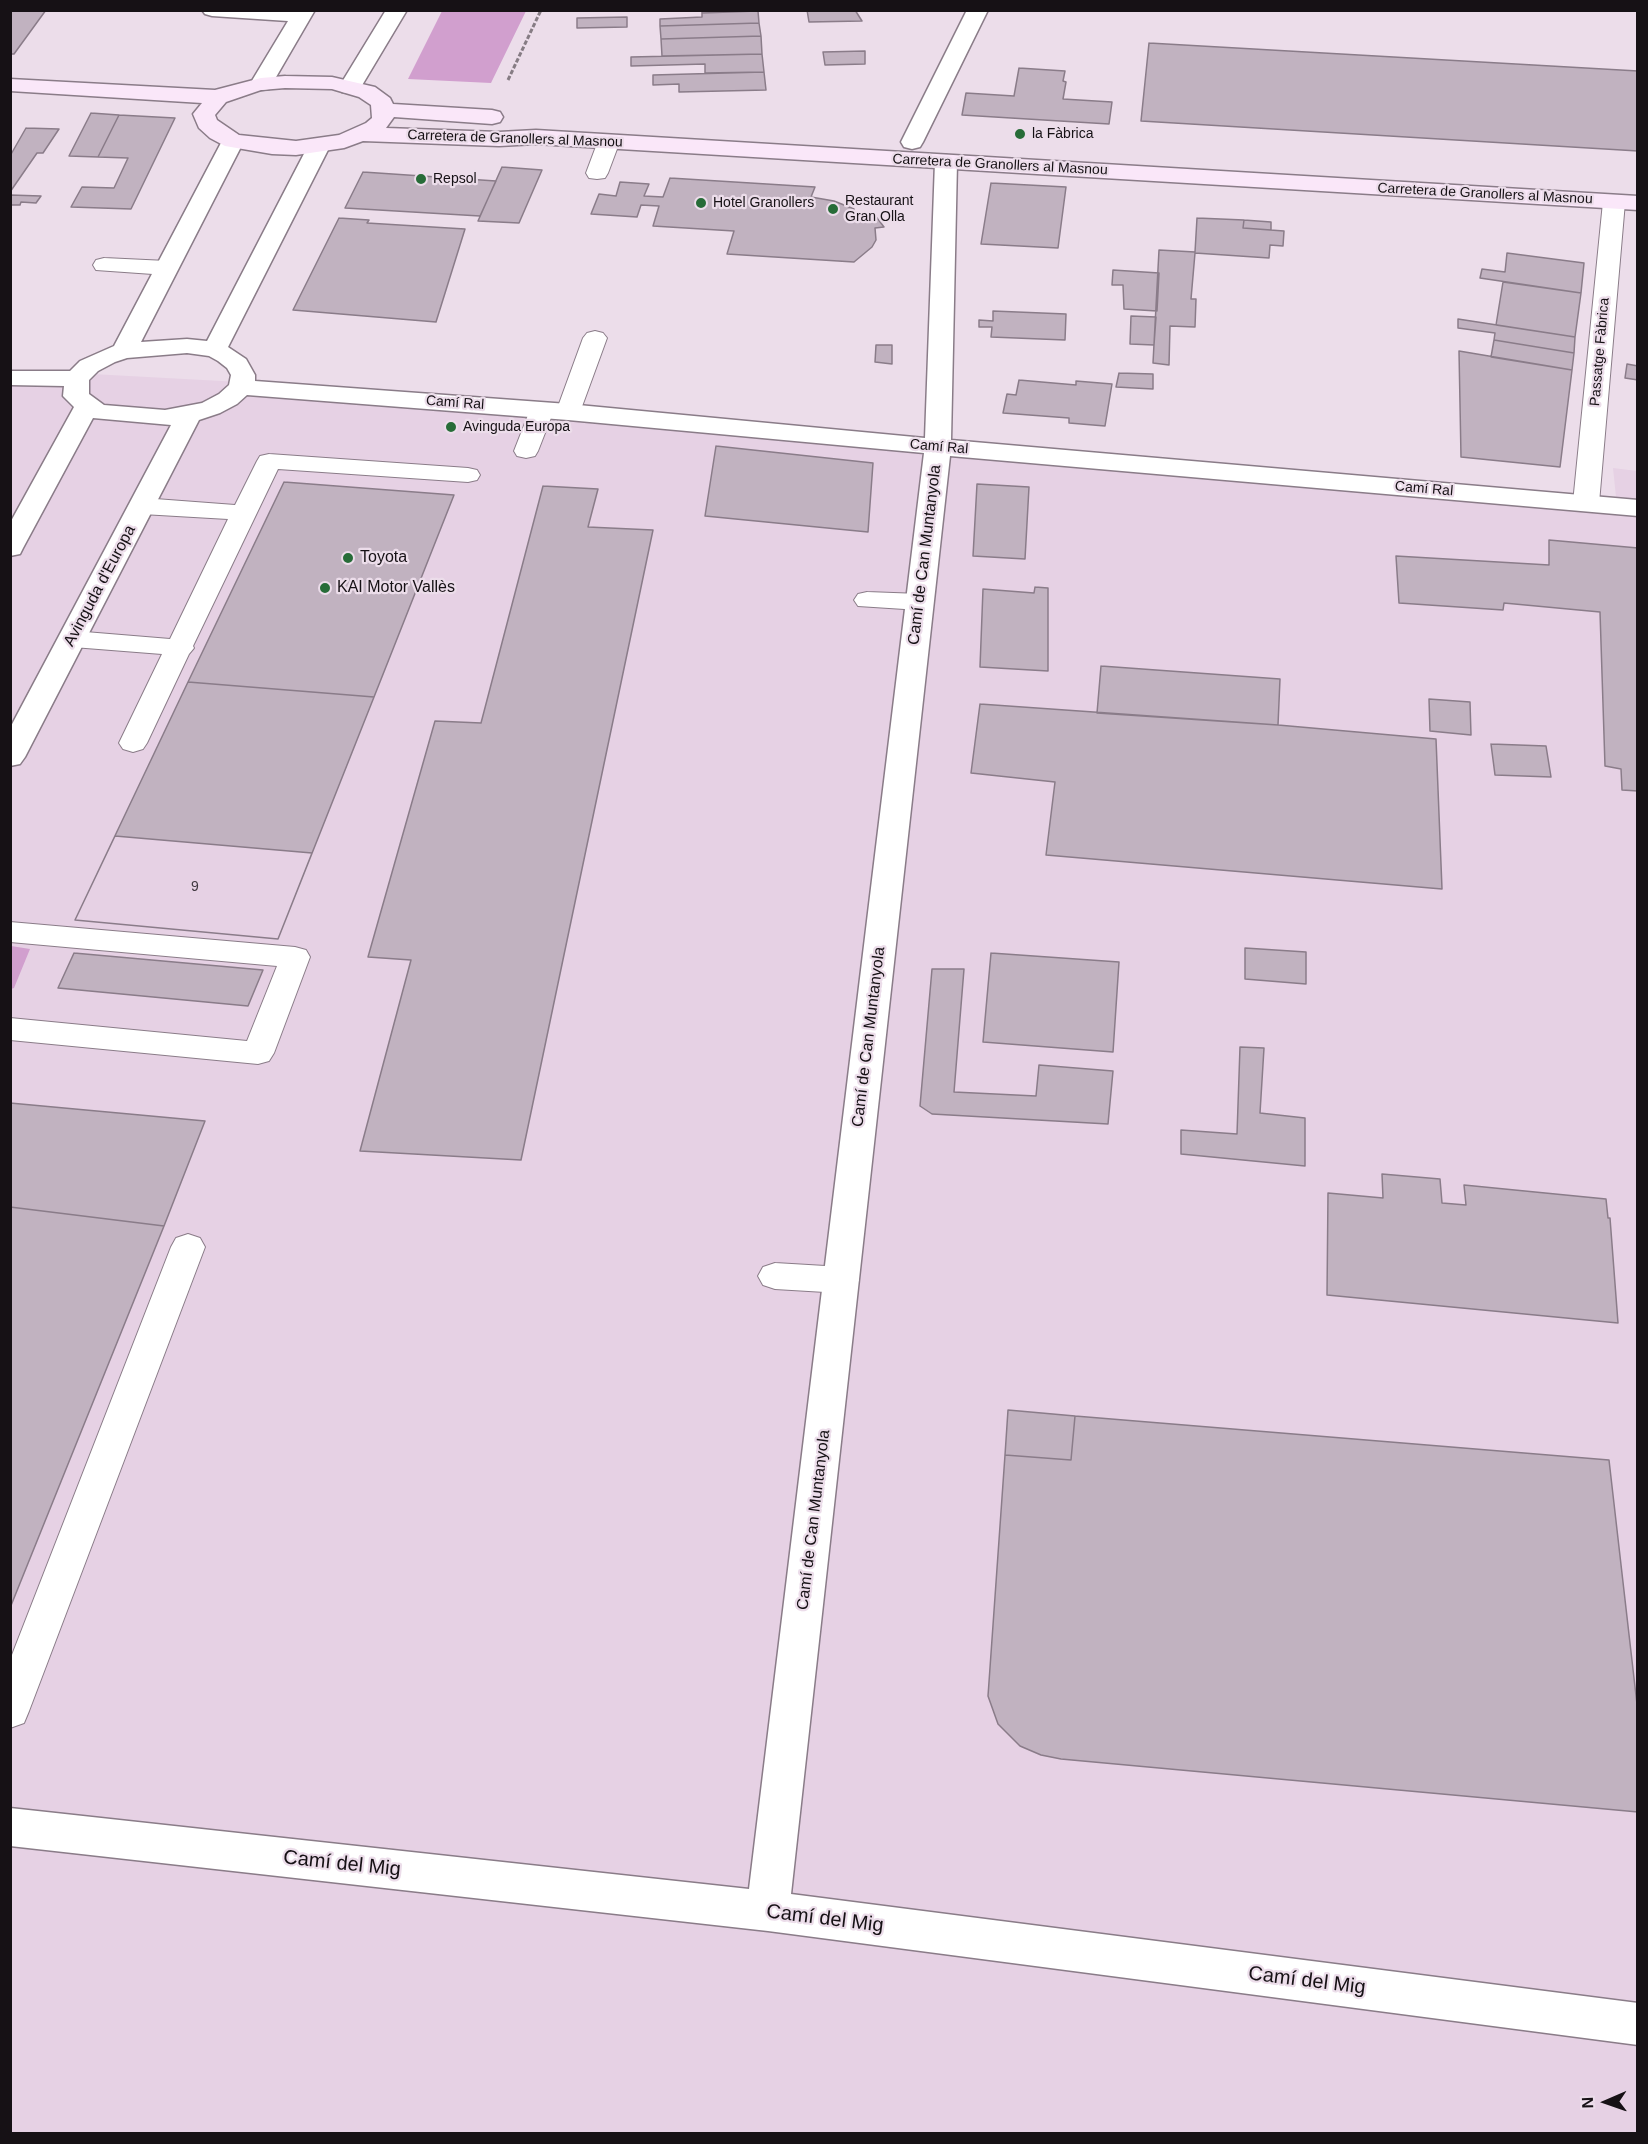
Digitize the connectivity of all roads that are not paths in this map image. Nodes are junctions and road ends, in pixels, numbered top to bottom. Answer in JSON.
{"nodes":[{"id":1,"x":212,"y":10,"type":"edge"},
{"id":2,"x":397,"y":10,"type":"edge"},
{"id":3,"x":978,"y":10,"type":"edge"},
{"id":4,"x":303,"y":13,"type":"edge"},
{"id":5,"x":261,"y":84,"type":"junction"},
{"id":6,"x":10,"y":85,"type":"edge"},
{"id":7,"x":350,"y":87,"type":"junction"},
{"id":8,"x":10,"y":102,"type":"edge"},
{"id":9,"x":211,"y":105,"type":"junction"},
{"id":10,"x":384,"y":110,"type":"junction"},
{"id":11,"x":362,"y":134,"type":"junction"},
{"id":12,"x":233,"y":141,"type":"junction"},
{"id":13,"x":609,"y":141,"type":"junction"},
{"id":14,"x":912,"y":142,"type":"junction"},
{"id":15,"x":319,"y":146,"type":"junction"},
{"id":16,"x":946,"y":162,"type":"junction"},
{"id":17,"x":597,"y":173,"type":"dead end"},
{"id":18,"x":1638,"y":185,"type":"edge"},
{"id":19,"x":1614,"y":202,"type":"junction"},
{"id":20,"x":1638,"y":203,"type":"edge"},
{"id":21,"x":104,"y":264,"type":"dead end"},
{"id":22,"x":168,"y":268,"type":"junction"},
{"id":23,"x":595,"y":338,"type":"dead end"},
{"id":24,"x":215,"y":349,"type":"junction"},
{"id":25,"x":124,"y":351,"type":"junction"},
{"id":26,"x":10,"y":378,"type":"edge"},
{"id":27,"x":77,"y":379,"type":"junction"},
{"id":28,"x":241,"y":387,"type":"junction"},
{"id":29,"x":87,"y":406,"type":"junction"},
{"id":30,"x":542,"y":410,"type":"junction"},
{"id":31,"x":568,"y":412,"type":"junction"},
{"id":32,"x":189,"y":415,"type":"junction"},
{"id":33,"x":938,"y":447,"type":"junction"},
{"id":34,"x":526,"y":451,"type":"dead end"},
{"id":35,"x":468,"y":475,"type":"dead end"},
{"id":36,"x":1586,"y":503,"type":"junction"},
{"id":37,"x":142,"y":506,"type":"junction"},
{"id":38,"x":1638,"y":508,"type":"edge"},
{"id":39,"x":244,"y":513,"type":"junction"},
{"id":40,"x":17,"y":525,"type":"edge"},
{"id":41,"x":10,"y":548,"type":"edge"},
{"id":42,"x":867,"y":600,"type":"dead end"},
{"id":43,"x":920,"y":602,"type":"junction"},
{"id":44,"x":73,"y":639,"type":"junction"},
{"id":45,"x":181,"y":648,"type":"junction"},
{"id":46,"x":133,"y":743,"type":"dead end"},
{"id":47,"x":10,"y":757,"type":"edge"},
{"id":48,"x":10,"y":932,"type":"edge"},
{"id":49,"x":10,"y":1029,"type":"edge"},
{"id":50,"x":188,"y":1247,"type":"dead end"},
{"id":51,"x":775,"y":1276,"type":"dead end"},
{"id":52,"x":842,"y":1280,"type":"junction"},
{"id":53,"x":10,"y":1711,"type":"edge"},
{"id":54,"x":10,"y":1827,"type":"edge"},
{"id":55,"x":768,"y":1911,"type":"junction"},
{"id":56,"x":1638,"y":2024,"type":"edge"}],
"edges":[{"from":1,"to":4,"type":"street"},
{"from":2,"to":7,"type":"street"},
{"from":3,"to":14,"type":"street"},
{"from":4,"to":5,"type":"street"},
{"from":5,"to":7,"type":"main road"},
{"from":5,"to":9,"type":"main road"},
{"from":6,"to":9,"type":"main road"},
{"from":7,"to":10,"type":"main road"},
{"from":8,"to":9,"type":"main road"},
{"from":9,"to":12,"type":"main road"},
{"from":10,"to":11,"type":"main road"},
{"from":10,"to":14,"type":"main road","name":"Carretera de Granollers al Masnou"},
{"from":11,"to":13,"type":"main road","name":"Carretera de Granollers al Masnou"},
{"from":11,"to":15,"type":"main road"},
{"from":12,"to":15,"type":"main road"},
{"from":12,"to":22,"type":"street"},
{"from":13,"to":16,"type":"main road","name":"Carretera de Granollers al Masnou"},
{"from":13,"to":17,"type":"lane"},
{"from":14,"to":18,"type":"main road","name":"Carretera de Granollers al Masnou"},
{"from":15,"to":24,"type":"street"},
{"from":16,"to":19,"type":"main road","name":"Carretera de Granollers al Masnou"},
{"from":16,"to":33,"type":"street","name":"Camí de Can Muntanyola"},
{"from":19,"to":20,"type":"main road","name":"Carretera de Granollers al Masnou"},
{"from":19,"to":36,"type":"lane","name":"Passatge Fàbrica"},
{"from":21,"to":22,"type":"lane"},
{"from":22,"to":25,"type":"street"},
{"from":23,"to":31,"type":"lane"},
{"from":24,"to":25,"type":"street"},
{"from":24,"to":28,"type":"street"},
{"from":25,"to":27,"type":"street"},
{"from":26,"to":27,"type":"street"},
{"from":27,"to":29,"type":"street"},
{"from":28,"to":30,"type":"street","name":"Camí Ral"},
{"from":28,"to":32,"type":"street"},
{"from":29,"to":32,"type":"street"},
{"from":29,"to":40,"type":"street"},
{"from":30,"to":31,"type":"street","name":"Camí Ral"},
{"from":30,"to":34,"type":"lane"},
{"from":31,"to":33,"type":"street","name":"Camí Ral"},
{"from":32,"to":37,"type":"street","name":"Avinguda d'Europa"},
{"from":33,"to":36,"type":"street","name":"Camí Ral"},
{"from":33,"to":43,"type":"street","name":"Camí de Can Muntanyola"},
{"from":35,"to":39,"type":"lane"},
{"from":36,"to":38,"type":"street","name":"Camí Ral"},
{"from":37,"to":39,"type":"lane"},
{"from":37,"to":44,"type":"street","name":"Avinguda d'Europa"},
{"from":39,"to":45,"type":"lane"},
{"from":40,"to":41,"type":"street"},
{"from":42,"to":43,"type":"lane"},
{"from":43,"to":52,"type":"street","name":"Camí de Can Muntanyola"},
{"from":44,"to":45,"type":"lane"},
{"from":44,"to":47,"type":"street","name":"Avinguda d'Europa"},
{"from":45,"to":46,"type":"lane"},
{"from":48,"to":49,"type":"lane"},
{"from":50,"to":53,"type":"lane"},
{"from":51,"to":52,"type":"lane"},
{"from":52,"to":55,"type":"street","name":"Camí de Can Muntanyola"},
{"from":54,"to":55,"type":"street","name":"Camí del Mig"},
{"from":55,"to":56,"type":"street","name":"Camí del Mig"}]}
